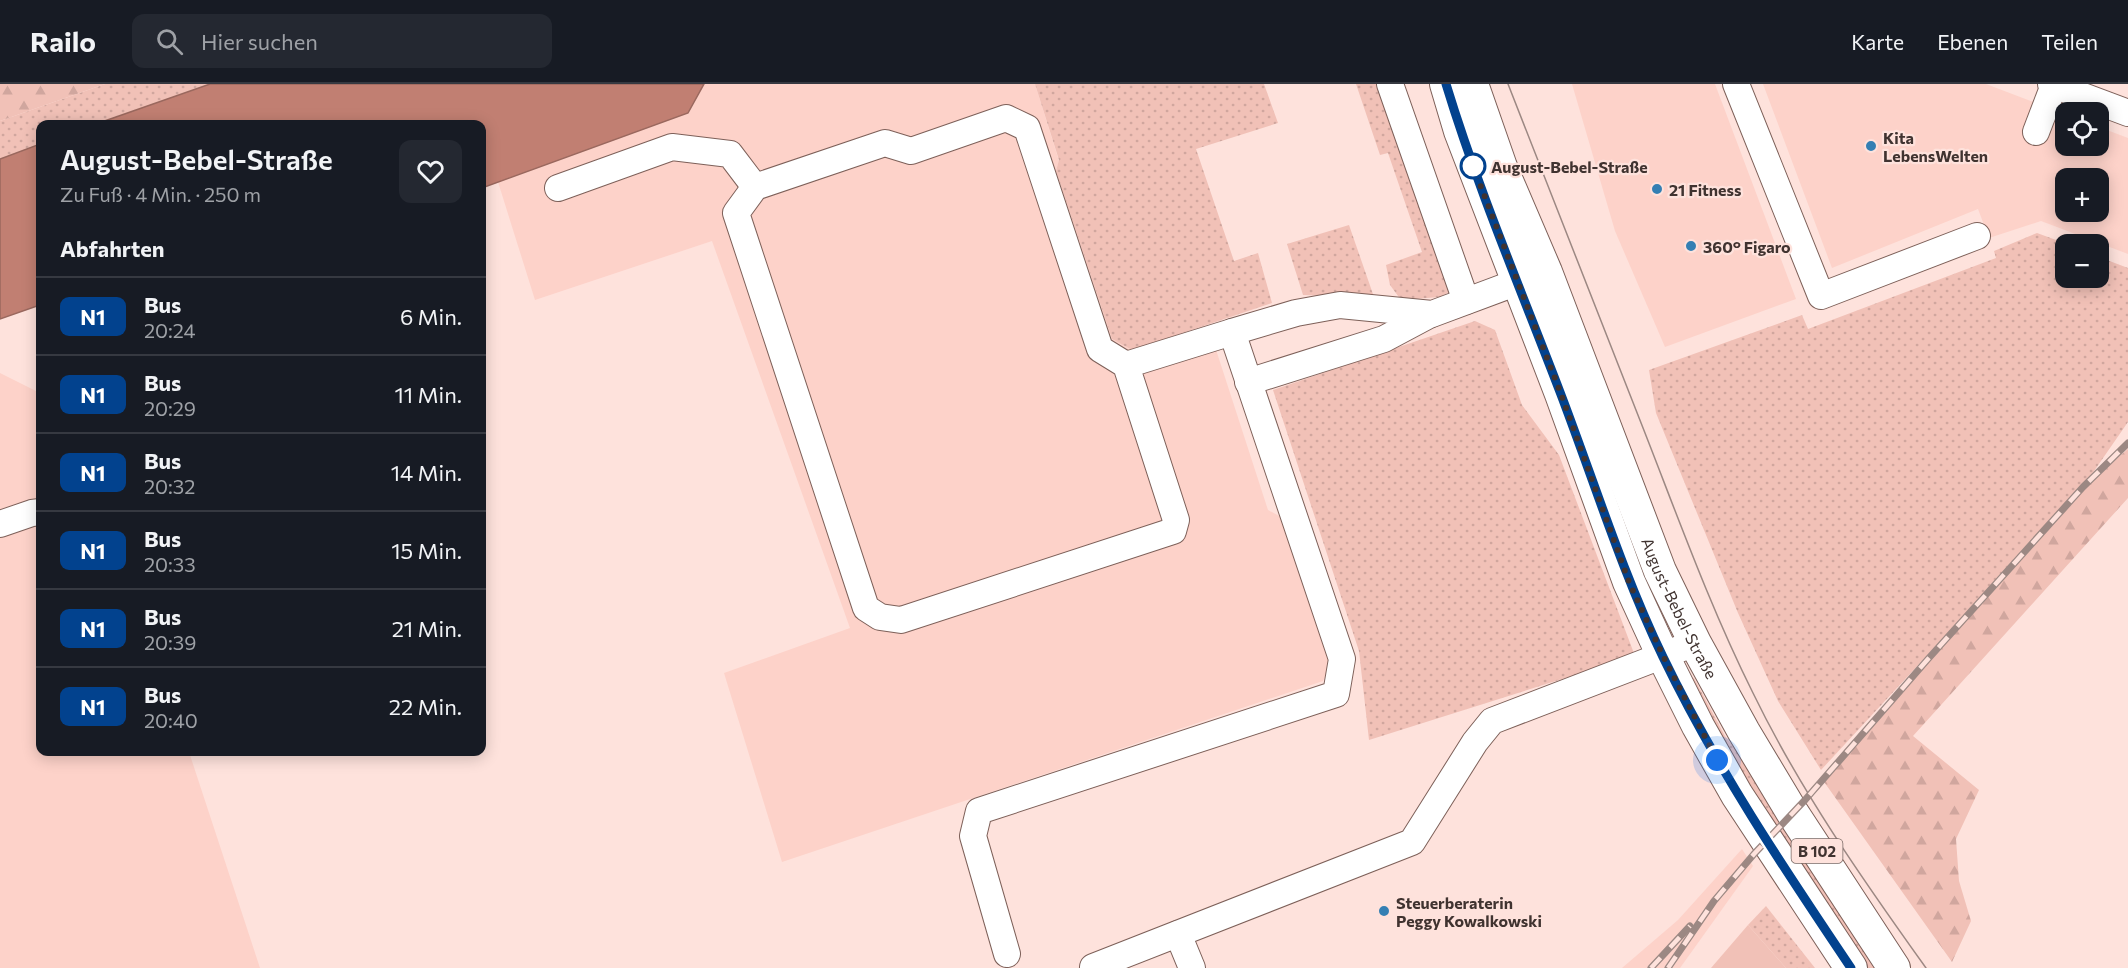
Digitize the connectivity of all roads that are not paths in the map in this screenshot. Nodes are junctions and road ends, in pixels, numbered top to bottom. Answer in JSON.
{"nodes":[{"id":1,"x":1390,"y":84,"type":"edge"},
{"id":2,"x":1446,"y":84,"type":"edge"},
{"id":3,"x":1472,"y":84,"type":"edge"},
{"id":4,"x":1736,"y":84,"type":"edge"},
{"id":5,"x":2053,"y":85,"type":"edge"},
{"id":6,"x":2128,"y":113,"type":"edge"},
{"id":7,"x":2036,"y":132,"type":"dead end"},
{"id":8,"x":755,"y":187,"type":"junction"},
{"id":9,"x":558,"y":188,"type":"dead end"},
{"id":10,"x":1977,"y":236,"type":"dead end"},
{"id":11,"x":1531,"y":277,"type":"junction"},
{"id":12,"x":1466,"y":301,"type":"junction"},
{"id":13,"x":1432,"y":314,"type":"junction"},
{"id":14,"x":1232,"y":332,"type":"junction"},
{"id":15,"x":1126,"y":366,"type":"junction"},
{"id":16,"x":1248,"y":382,"type":"junction"},
{"id":17,"x":36,"y":512,"type":"edge"},
{"id":18,"x":0,"y":524,"type":"edge"},
{"id":19,"x":1695,"y":643,"type":"junction"},
{"id":20,"x":1663,"y":656,"type":"junction"},
{"id":21,"x":1178,"y":934,"type":"junction"},
{"id":22,"x":1007,"y":954,"type":"dead end"},
{"id":23,"x":1093,"y":967,"type":"edge"},
{"id":24,"x":1192,"y":968,"type":"edge"},
{"id":25,"x":1851,"y":968,"type":"edge"},
{"id":26,"x":1894,"y":968,"type":"edge"}],
"edges":[{"from":1,"to":12,"type":"street"},
{"from":2,"to":11,"type":"main road","name":"August-Bebel-Straße","number":"B 102"},
{"from":3,"to":11,"type":"main road","name":"August-Bebel-Straße","number":"B 102"},
{"from":4,"to":10,"type":"street"},
{"from":5,"to":6,"type":"street"},
{"from":5,"to":7,"type":"street"},
{"from":8,"to":9,"type":"street"},
{"from":8,"to":15,"type":"street"},
{"from":8,"to":15,"type":"street"},
{"from":11,"to":12,"type":"street"},
{"from":11,"to":19,"type":"main road","name":"August-Bebel-Straße","number":"B 102"},
{"from":11,"to":20,"type":"main road","name":"August-Bebel-Straße","number":"B 102"},
{"from":12,"to":13,"type":"street"},
{"from":13,"to":14,"type":"street"},
{"from":13,"to":16,"type":"street"},
{"from":14,"to":15,"type":"street"},
{"from":14,"to":16,"type":"street"},
{"from":16,"to":22,"type":"street"},
{"from":17,"to":18,"type":"street"},
{"from":19,"to":20,"type":"street"},
{"from":19,"to":26,"type":"main road","name":"August-Bebel-Straße","number":"B 102"},
{"from":20,"to":21,"type":"street"},
{"from":20,"to":25,"type":"main road","name":"August-Bebel-Straße","number":"B 102"},
{"from":21,"to":23,"type":"street"},
{"from":21,"to":24,"type":"street"}]}
